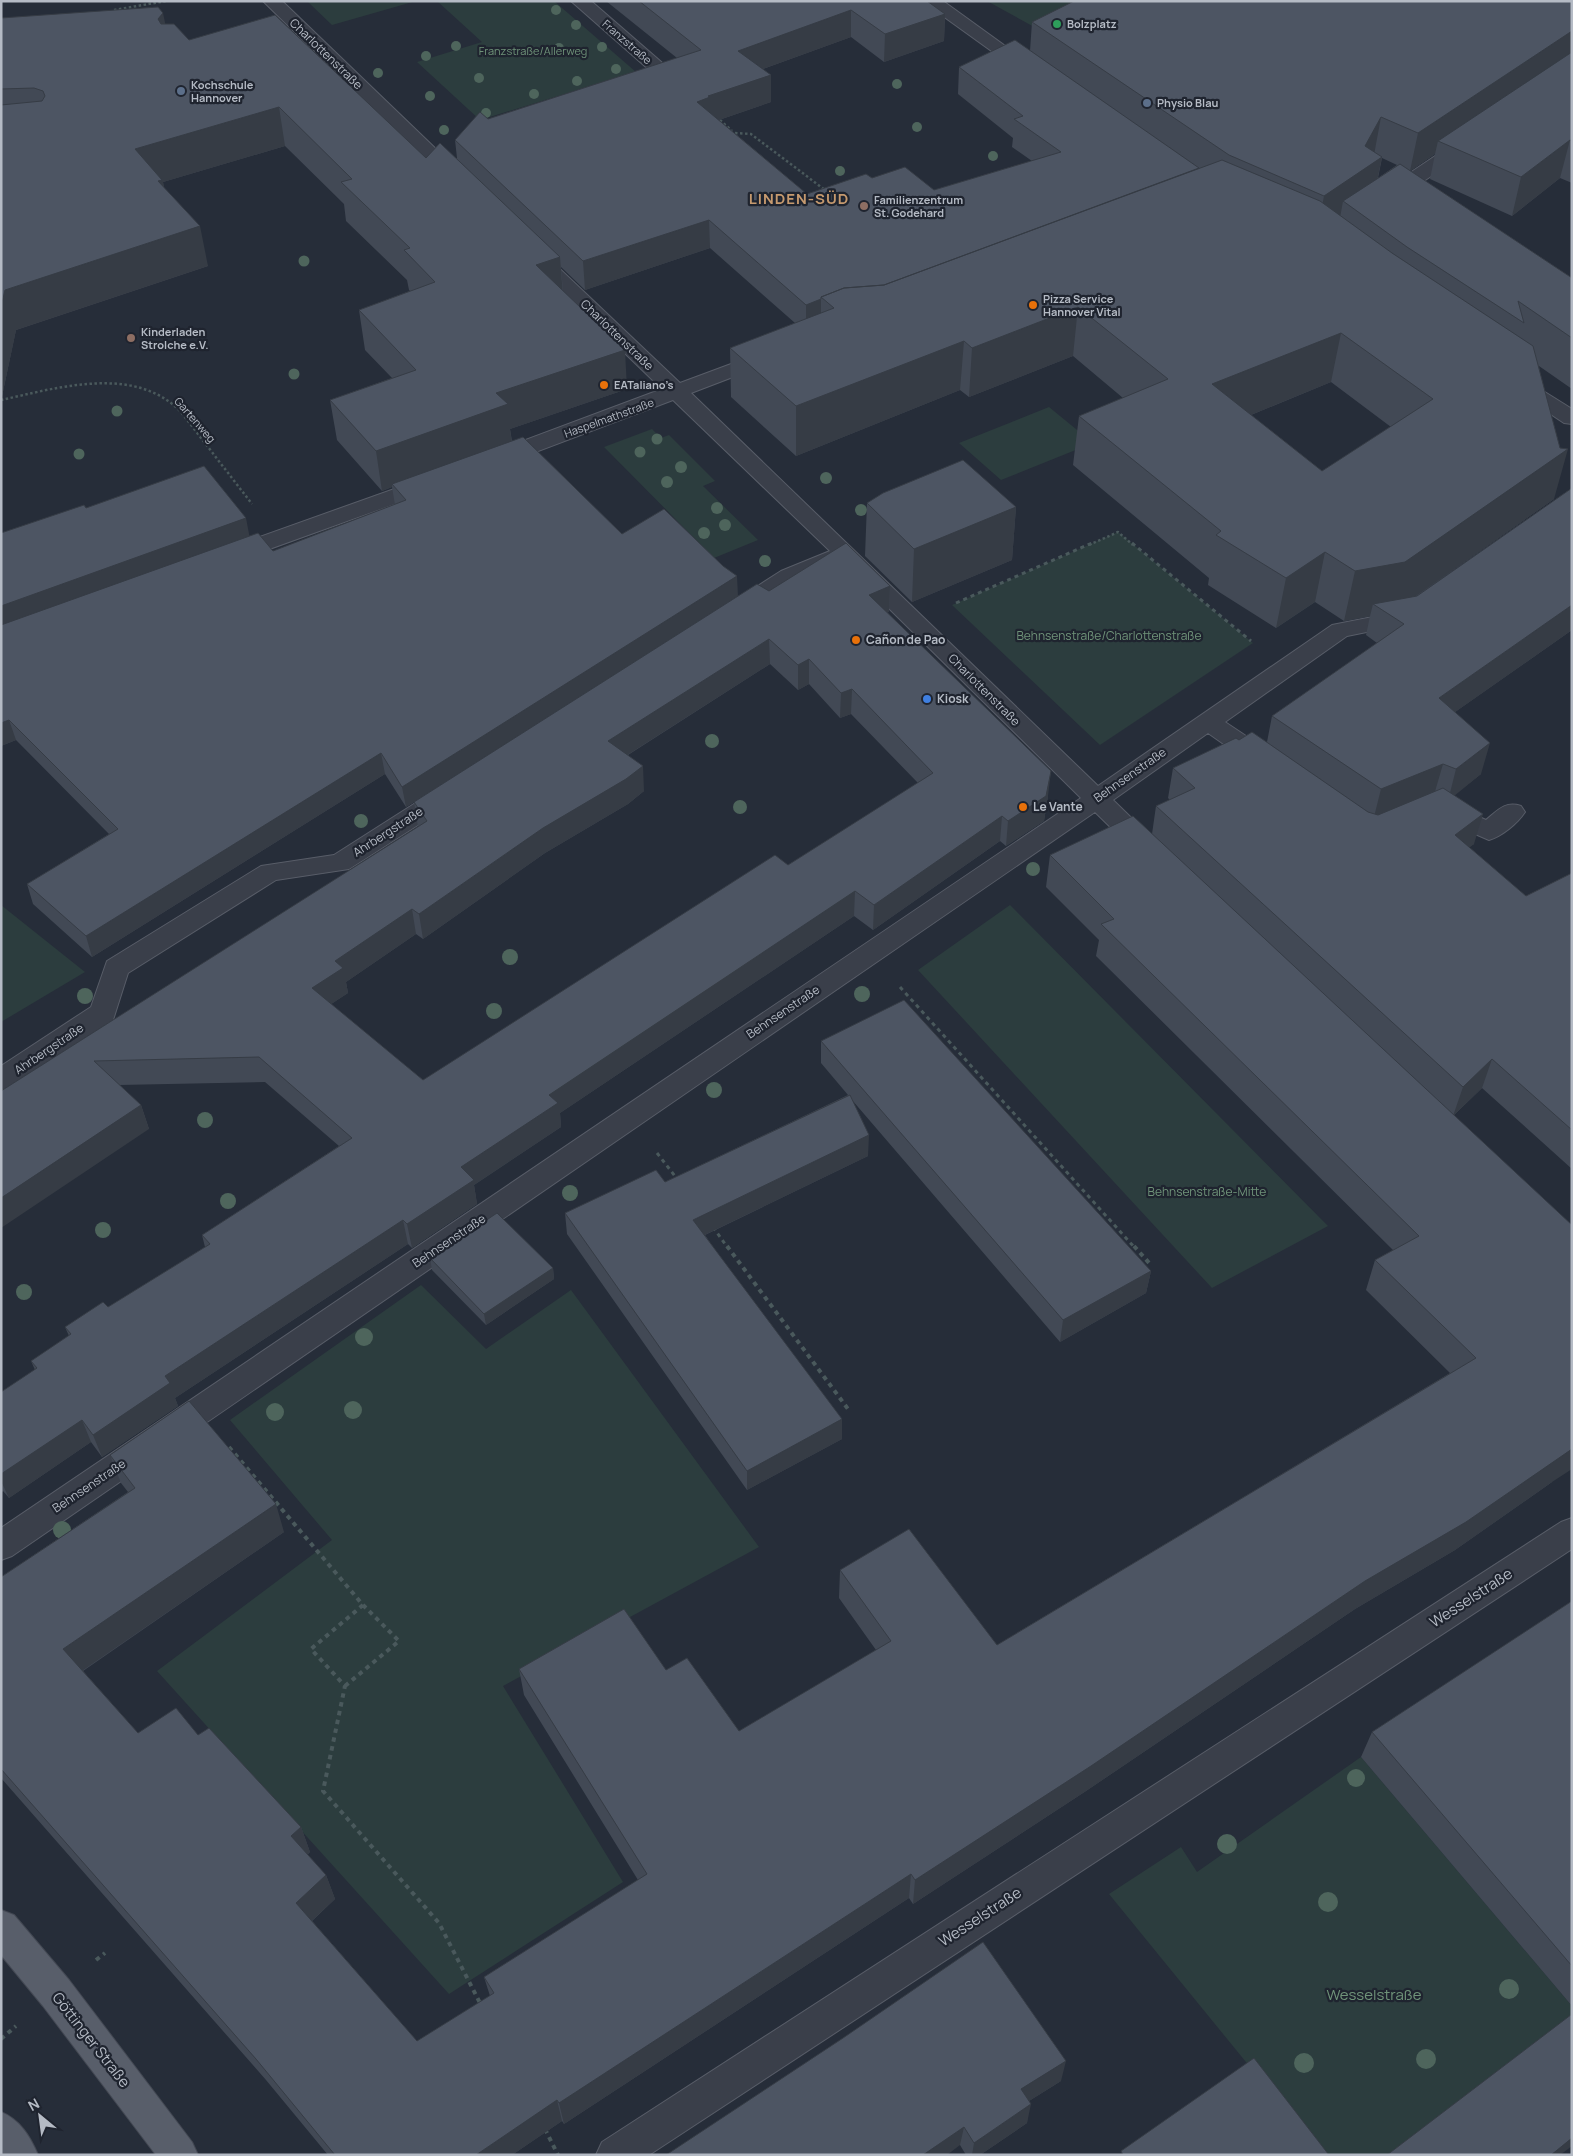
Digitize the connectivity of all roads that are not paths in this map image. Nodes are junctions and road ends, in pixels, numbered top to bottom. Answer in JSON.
{"nodes":[{"id":1,"x":272,"y":1,"type":"edge"},
{"id":2,"x":580,"y":1,"type":"edge"},
{"id":3,"x":931,"y":1,"type":"edge"},
{"id":4,"x":661,"y":72,"type":"edge"},
{"id":5,"x":1046,"y":81,"type":"edge"},
{"id":6,"x":1474,"y":138,"type":"edge"},
{"id":7,"x":474,"y":197,"type":"edge"},
{"id":8,"x":1376,"y":205,"type":"edge"},
{"id":9,"x":522,"y":243,"type":"edge"},
{"id":10,"x":786,"y":350,"type":"edge"},
{"id":11,"x":1500,"y":372,"type":"edge"},
{"id":12,"x":677,"y":393,"type":"junction"},
{"id":13,"x":1572,"y":418,"type":"edge"},
{"id":14,"x":472,"y":468,"type":"edge"},
{"id":15,"x":444,"y":478,"type":"edge"},
{"id":16,"x":845,"y":552,"type":"junction"},
{"id":17,"x":212,"y":562,"type":"edge"},
{"id":18,"x":1424,"y":604,"type":"edge"},
{"id":19,"x":714,"y":624,"type":"edge"},
{"id":20,"x":1207,"y":722,"type":"junction"},
{"id":21,"x":1281,"y":772,"type":"edge"},
{"id":22,"x":464,"y":783,"type":"edge"},
{"id":23,"x":1095,"y":800,"type":"junction"},
{"id":24,"x":1426,"y":810,"type":"edge"},
{"id":25,"x":1512,"y":812,"type":"dead end"},
{"id":26,"x":1160,"y":860,"type":"edge"},
{"id":27,"x":1,"y":1080,"type":"edge"},
{"id":28,"x":1572,"y":1532,"type":"edge"},
{"id":29,"x":1,"y":1546,"type":"edge"},
{"id":30,"x":1,"y":1927,"type":"edge"},
{"id":31,"x":1,"y":2131,"type":"edge"},
{"id":32,"x":19,"y":2155,"type":"edge"},
{"id":33,"x":179,"y":2155,"type":"edge"},
{"id":34,"x":615,"y":2155,"type":"edge"}],
"edges":[{"from":1,"to":7,"type":"street","name":"Charlottenstraße"},
{"from":2,"to":4,"type":"street","name":"Franzstraße"},
{"from":3,"to":5,"type":"street"},
{"from":6,"to":8,"type":"street"},
{"from":9,"to":12,"type":"street","name":"Charlottenstraße"},
{"from":10,"to":12,"type":"street","name":"Haspelmathstraße"},
{"from":11,"to":13,"type":"street"},
{"from":12,"to":14,"type":"street","name":"Haspelmathstraße"},
{"from":12,"to":16,"type":"street","name":"Charlottenstraße"},
{"from":15,"to":17,"type":"street"},
{"from":16,"to":19,"type":"street"},
{"from":16,"to":23,"type":"street","name":"Charlottenstraße"},
{"from":18,"to":20,"type":"street","name":"Behnsenstraße"},
{"from":20,"to":21,"type":"street"},
{"from":20,"to":23,"type":"street","name":"Behnsenstraße"},
{"from":22,"to":27,"type":"street","name":"Ahrbergstraße"},
{"from":23,"to":26,"type":"street","name":"Charlottenstraße"},
{"from":23,"to":29,"type":"street","name":"Behnsenstraße"},
{"from":24,"to":25,"type":"street"},
{"from":28,"to":34,"type":"street","name":"Wesselstraße"},
{"from":30,"to":33,"type":"main road","name":"Göttinger Straße"},
{"from":31,"to":32,"type":"main road"}]}
